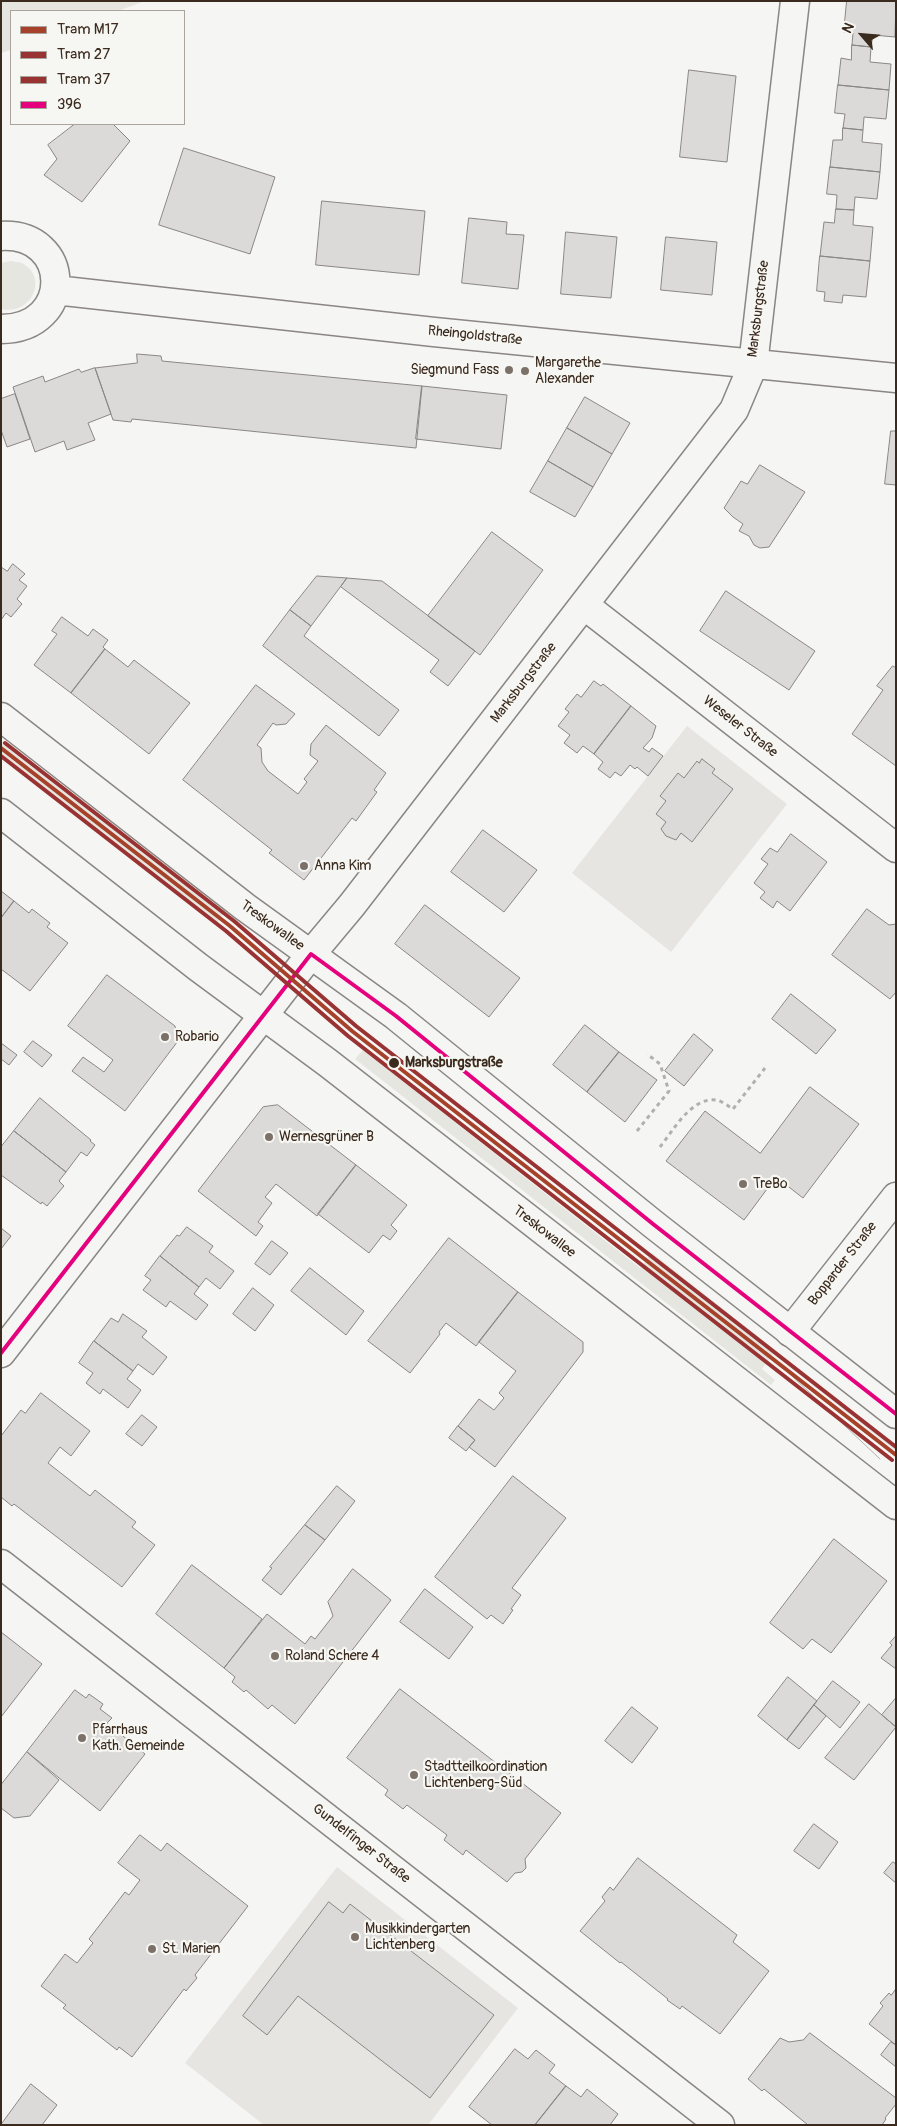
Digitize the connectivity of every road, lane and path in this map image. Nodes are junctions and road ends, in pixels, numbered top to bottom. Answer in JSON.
{"nodes":[{"id":1,"x":795,"y":1,"type":"edge"},
{"id":2,"x":1,"y":236,"type":"edge"},
{"id":3,"x":55,"y":290,"type":"junction"},
{"id":4,"x":1,"y":329,"type":"edge"},
{"id":5,"x":753,"y":365,"type":"junction"},
{"id":6,"x":896,"y":378,"type":"edge"},
{"id":7,"x":584,"y":606,"type":"junction"},
{"id":8,"x":1,"y":716,"type":"edge"},
{"id":9,"x":1,"y":813,"type":"edge"},
{"id":10,"x":896,"y":848,"type":"edge"},
{"id":11,"x":311,"y":954,"type":"junction"},
{"id":12,"x":264,"y":1015,"type":"junction"},
{"id":13,"x":647,"y":1054,"type":"dead end"},
{"id":14,"x":765,"y":1068,"type":"dead end"},
{"id":15,"x":637,"y":1131,"type":"dead end"},
{"id":16,"x":660,"y":1147,"type":"dead end"},
{"id":17,"x":896,"y":1197,"type":"edge"},
{"id":18,"x":790,"y":1332,"type":"junction"},
{"id":19,"x":1,"y":1353,"type":"edge"},
{"id":20,"x":896,"y":1414,"type":"edge"},
{"id":21,"x":896,"y":1505,"type":"edge"},
{"id":22,"x":1,"y":1564,"type":"edge"},
{"id":23,"x":720,"y":2125,"type":"edge"}],
"edges":[{"from":1,"to":5,"type":"street","name":"Marksburgstraße"},
{"from":2,"to":3,"type":"street"},
{"from":3,"to":4,"type":"street"},
{"from":3,"to":5,"type":"street","name":"Rheingoldstraße"},
{"from":5,"to":6,"type":"street","name":"Rheingoldstraße"},
{"from":5,"to":7,"type":"street","name":"Marksburgstraße"},
{"from":7,"to":10,"type":"street","name":"Weseler Straße"},
{"from":7,"to":11,"type":"street","name":"Marksburgstraße"},
{"from":8,"to":11,"type":"street","name":"Treskowallee"},
{"from":9,"to":12,"type":"street","name":"Treskowallee"},
{"from":11,"to":12,"type":"street","name":"Marksburgstraße"},
{"from":11,"to":18,"type":"street","name":"Treskowallee"},
{"from":12,"to":19,"type":"street","name":"Marksburgstraße"},
{"from":12,"to":21,"type":"street","name":"Treskowallee"},
{"from":13,"to":15,"type":"path"},
{"from":14,"to":16,"type":"path"},
{"from":17,"to":18,"type":"street","name":"Bopparder Straße"},
{"from":18,"to":20,"type":"street","name":"Treskowallee"},
{"from":22,"to":23,"type":"street","name":"Gundelfinger Straße"}]}
